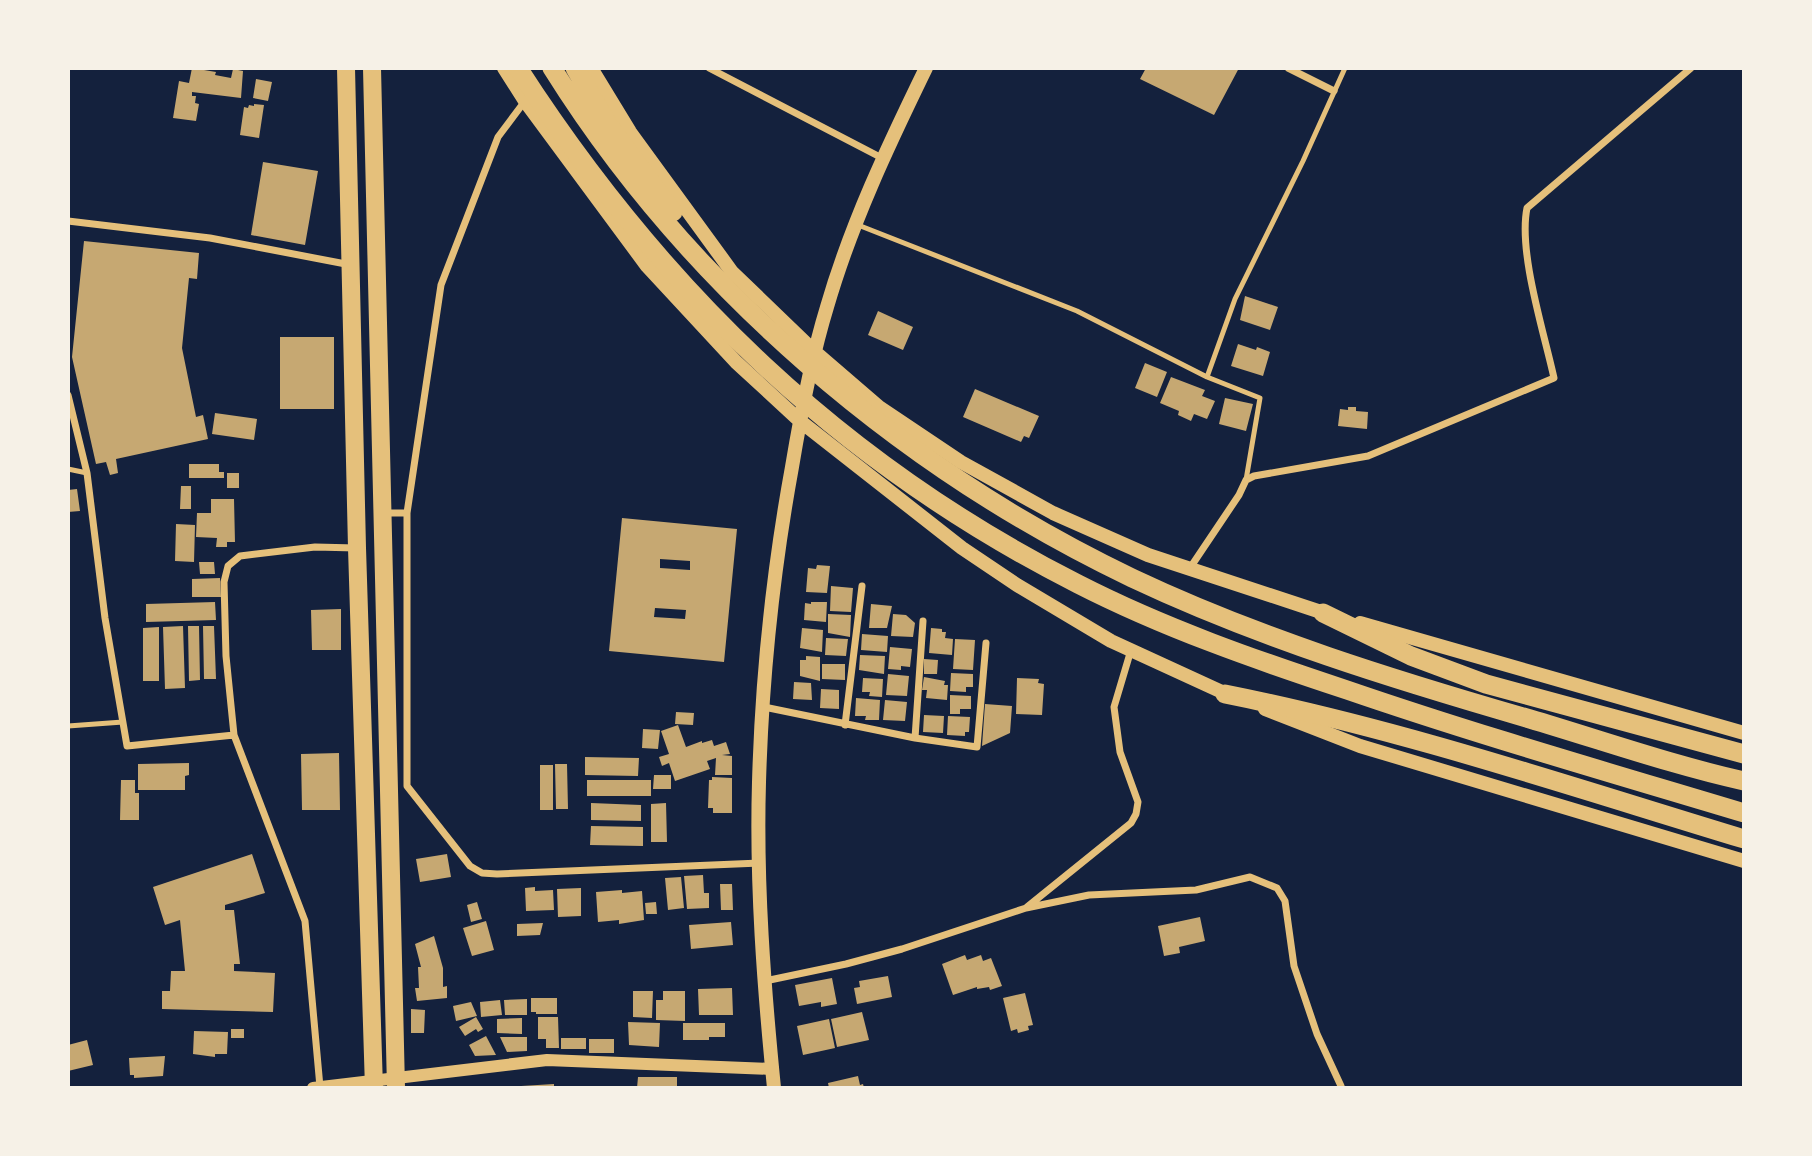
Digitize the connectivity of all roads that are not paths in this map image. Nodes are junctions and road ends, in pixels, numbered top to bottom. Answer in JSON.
{"nodes":[{"id":1,"x":346,"y":68,"type":"edge"},
{"id":2,"x":372,"y":68,"type":"edge"},
{"id":3,"x":505,"y":68,"type":"edge"},
{"id":4,"x":518,"y":68,"type":"edge"},
{"id":5,"x":552,"y":68,"type":"edge"},
{"id":6,"x":575,"y":68,"type":"edge"},
{"id":7,"x":591,"y":68,"type":"edge"},
{"id":8,"x":709,"y":68,"type":"edge"},
{"id":9,"x":926,"y":68,"type":"edge"},
{"id":10,"x":1288,"y":68,"type":"edge"},
{"id":11,"x":1345,"y":68,"type":"edge"},
{"id":12,"x":1691,"y":68,"type":"edge"},
{"id":13,"x":1334,"y":91,"type":"junction"},
{"id":14,"x":525,"y":101,"type":"junction"},
{"id":15,"x":882,"y":158,"type":"junction"},
{"id":16,"x":68,"y":221,"type":"edge"},
{"id":17,"x":856,"y":225,"type":"junction"},
{"id":18,"x":352,"y":265,"type":"junction"},
{"id":19,"x":741,"y":302,"type":"junction"},
{"id":20,"x":814,"y":351,"type":"junction"},
{"id":21,"x":1207,"y":377,"type":"junction"},
{"id":22,"x":68,"y":395,"type":"edge"},
{"id":23,"x":800,"y":421,"type":"junction"},
{"id":24,"x":68,"y":470,"type":"edge"},
{"id":25,"x":87,"y":472,"type":"junction"},
{"id":26,"x":1246,"y":480,"type":"junction"},
{"id":27,"x":382,"y":513,"type":"junction"},
{"id":28,"x":407,"y":513,"type":"junction"},
{"id":29,"x":357,"y":548,"type":"junction"},
{"id":30,"x":1190,"y":568,"type":"junction"},
{"id":31,"x":862,"y":586,"type":"dead end"},
{"id":32,"x":1322,"y":612,"type":"junction"},
{"id":33,"x":923,"y":621,"type":"dead end"},
{"id":34,"x":986,"y":643,"type":"dead end"},
{"id":35,"x":1132,"y":650,"type":"junction"},
{"id":36,"x":1225,"y":694,"type":"junction"},
{"id":37,"x":764,"y":707,"type":"junction"},
{"id":38,"x":123,"y":722,"type":"junction"},
{"id":39,"x":845,"y":725,"type":"junction"},
{"id":40,"x":68,"y":726,"type":"edge"},
{"id":41,"x":1744,"y":733,"type":"edge"},
{"id":42,"x":234,"y":735,"type":"junction"},
{"id":43,"x":915,"y":738,"type":"junction"},
{"id":44,"x":1744,"y":754,"type":"edge"},
{"id":45,"x":1744,"y":781,"type":"edge"},
{"id":46,"x":398,"y":786,"type":"junction"},
{"id":47,"x":1744,"y":813,"type":"edge"},
{"id":48,"x":1744,"y":839,"type":"edge"},
{"id":49,"x":1744,"y":861,"type":"edge"},
{"id":50,"x":760,"y":863,"type":"junction"},
{"id":51,"x":1026,"y":908,"type":"junction"},
{"id":52,"x":765,"y":981,"type":"junction"},
{"id":53,"x":773,"y":1069,"type":"junction"},
{"id":54,"x":396,"y":1083,"type":"edge"},
{"id":55,"x":374,"y":1084,"type":"edge"},
{"id":56,"x":1341,"y":1086,"type":"edge"},
{"id":57,"x":316,"y":1087,"type":"edge"},
{"id":58,"x":774,"y":1088,"type":"edge"}],
"edges":[{"from":1,"to":18,"type":"highway"},
{"from":2,"to":27,"type":"highway"},
{"from":3,"to":14,"type":"main road"},
{"from":4,"to":47,"type":"highway"},
{"from":5,"to":19,"type":"highway"},
{"from":6,"to":19,"type":"highway"},
{"from":7,"to":20,"type":"main road"},
{"from":8,"to":15,"type":"street"},
{"from":9,"to":15,"type":"main road"},
{"from":10,"to":13,"type":"street"},
{"from":11,"to":13,"type":"lane"},
{"from":12,"to":26,"type":"street"},
{"from":13,"to":21,"type":"lane"},
{"from":14,"to":23,"type":"main road"},
{"from":14,"to":28,"type":"street"},
{"from":15,"to":17,"type":"main road"},
{"from":16,"to":18,"type":"street"},
{"from":17,"to":20,"type":"main road"},
{"from":17,"to":21,"type":"lane"},
{"from":18,"to":29,"type":"highway"},
{"from":19,"to":45,"type":"highway"},
{"from":20,"to":23,"type":"main road"},
{"from":20,"to":30,"type":"main road"},
{"from":21,"to":26,"type":"lane"},
{"from":22,"to":25,"type":"street"},
{"from":23,"to":35,"type":"main road"},
{"from":23,"to":37,"type":"main road"},
{"from":24,"to":25,"type":"lane"},
{"from":25,"to":38,"type":"street"},
{"from":26,"to":30,"type":"street"},
{"from":27,"to":28,"type":"street"},
{"from":27,"to":46,"type":"highway"},
{"from":28,"to":46,"type":"street"},
{"from":29,"to":42,"type":"street"},
{"from":29,"to":55,"type":"highway"},
{"from":30,"to":32,"type":"main road"},
{"from":31,"to":39,"type":"street"},
{"from":32,"to":41,"type":"main road"},
{"from":32,"to":44,"type":"highway"},
{"from":33,"to":43,"type":"street"},
{"from":34,"to":43,"type":"street"},
{"from":35,"to":36,"type":"main road"},
{"from":35,"to":51,"type":"street"},
{"from":36,"to":48,"type":"highway"},
{"from":36,"to":49,"type":"main road"},
{"from":37,"to":39,"type":"street"},
{"from":37,"to":50,"type":"main road"},
{"from":38,"to":40,"type":"lane"},
{"from":38,"to":42,"type":"street"},
{"from":39,"to":43,"type":"street"},
{"from":42,"to":57,"type":"street"},
{"from":46,"to":50,"type":"street"},
{"from":46,"to":54,"type":"highway"},
{"from":50,"to":52,"type":"main road"},
{"from":51,"to":52,"type":"street"},
{"from":51,"to":56,"type":"street"},
{"from":52,"to":53,"type":"main road"},
{"from":53,"to":54,"type":"street"},
{"from":53,"to":58,"type":"main road"},
{"from":54,"to":55,"type":"street"},
{"from":55,"to":57,"type":"street"}]}
